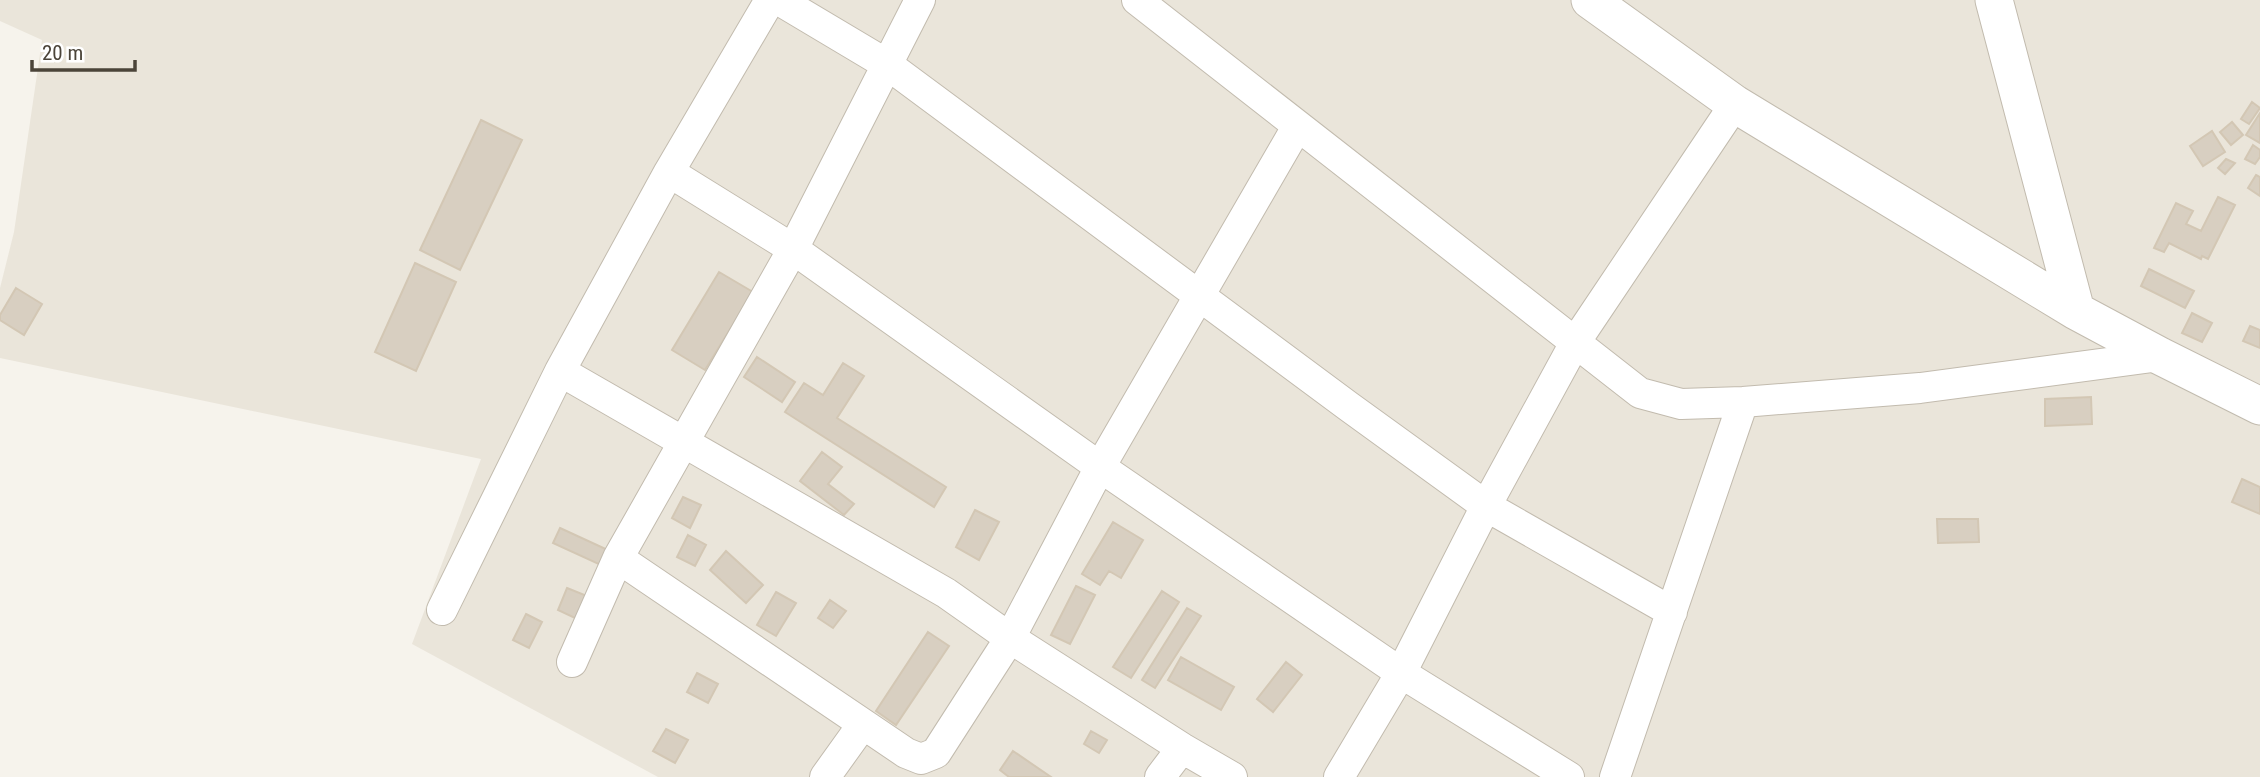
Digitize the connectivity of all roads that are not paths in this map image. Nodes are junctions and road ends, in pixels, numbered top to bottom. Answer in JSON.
{"nodes":[{"id":1,"x":770,"y":0,"type":"edge"},
{"id":2,"x":779,"y":0,"type":"edge"},
{"id":3,"x":920,"y":0,"type":"edge"},
{"id":4,"x":1137,"y":0,"type":"edge"},
{"id":5,"x":1590,"y":0,"type":"edge"},
{"id":6,"x":1994,"y":0,"type":"edge"},
{"id":7,"x":888,"y":65,"type":"junction"},
{"id":8,"x":1735,"y":104,"type":"junction"},
{"id":9,"x":1297,"y":127,"type":"junction"},
{"id":10,"x":669,"y":172,"type":"junction"},
{"id":11,"x":793,"y":249,"type":"junction"},
{"id":12,"x":1200,"y":296,"type":"junction"},
{"id":13,"x":2077,"y":311,"type":"junction"},
{"id":14,"x":1576,"y":341,"type":"junction"},
{"id":15,"x":2160,"y":356,"type":"junction"},
{"id":16,"x":560,"y":371,"type":"junction"},
{"id":17,"x":1743,"y":402,"type":"junction"},
{"id":18,"x":2260,"y":406,"type":"edge"},
{"id":19,"x":685,"y":442,"type":"junction"},
{"id":20,"x":1100,"y":467,"type":"junction"},
{"id":21,"x":1486,"y":506,"type":"junction"},
{"id":22,"x":618,"y":558,"type":"junction"},
{"id":23,"x":442,"y":610,"type":"dead end"},
{"id":24,"x":1672,"y":612,"type":"junction"},
{"id":25,"x":1010,"y":638,"type":"junction"},
{"id":26,"x":572,"y":662,"type":"dead end"},
{"id":27,"x":1401,"y":673,"type":"junction"},
{"id":28,"x":863,"y":724,"type":"junction"},
{"id":29,"x":1182,"y":748,"type":"junction"},
{"id":30,"x":825,"y":777,"type":"edge"},
{"id":31,"x":1160,"y":777,"type":"edge"},
{"id":32,"x":1232,"y":777,"type":"edge"},
{"id":33,"x":1339,"y":777,"type":"edge"},
{"id":34,"x":1569,"y":777,"type":"edge"},
{"id":35,"x":1615,"y":777,"type":"edge"}],
"edges":[{"from":1,"to":10,"type":"street"},
{"from":2,"to":7,"type":"street"},
{"from":3,"to":7,"type":"street"},
{"from":4,"to":9,"type":"street"},
{"from":5,"to":8,"type":"street"},
{"from":6,"to":13,"type":"street"},
{"from":7,"to":11,"type":"street"},
{"from":7,"to":12,"type":"street"},
{"from":8,"to":13,"type":"street"},
{"from":8,"to":14,"type":"street"},
{"from":9,"to":12,"type":"street"},
{"from":9,"to":14,"type":"street"},
{"from":10,"to":11,"type":"street"},
{"from":10,"to":16,"type":"street"},
{"from":11,"to":19,"type":"street"},
{"from":11,"to":20,"type":"street"},
{"from":12,"to":20,"type":"street"},
{"from":12,"to":21,"type":"street"},
{"from":13,"to":15,"type":"street"},
{"from":14,"to":17,"type":"street"},
{"from":14,"to":21,"type":"street"},
{"from":15,"to":17,"type":"street"},
{"from":15,"to":18,"type":"street"},
{"from":16,"to":19,"type":"street"},
{"from":16,"to":23,"type":"street"},
{"from":17,"to":24,"type":"street"},
{"from":19,"to":22,"type":"street"},
{"from":19,"to":25,"type":"street"},
{"from":20,"to":25,"type":"street"},
{"from":20,"to":27,"type":"street"},
{"from":21,"to":24,"type":"street"},
{"from":21,"to":27,"type":"street"},
{"from":22,"to":26,"type":"street"},
{"from":22,"to":28,"type":"street"},
{"from":24,"to":35,"type":"street"},
{"from":25,"to":28,"type":"street"},
{"from":25,"to":29,"type":"street"},
{"from":27,"to":33,"type":"street"},
{"from":27,"to":34,"type":"street"},
{"from":28,"to":30,"type":"street"},
{"from":29,"to":31,"type":"street"},
{"from":29,"to":32,"type":"street"}]}
